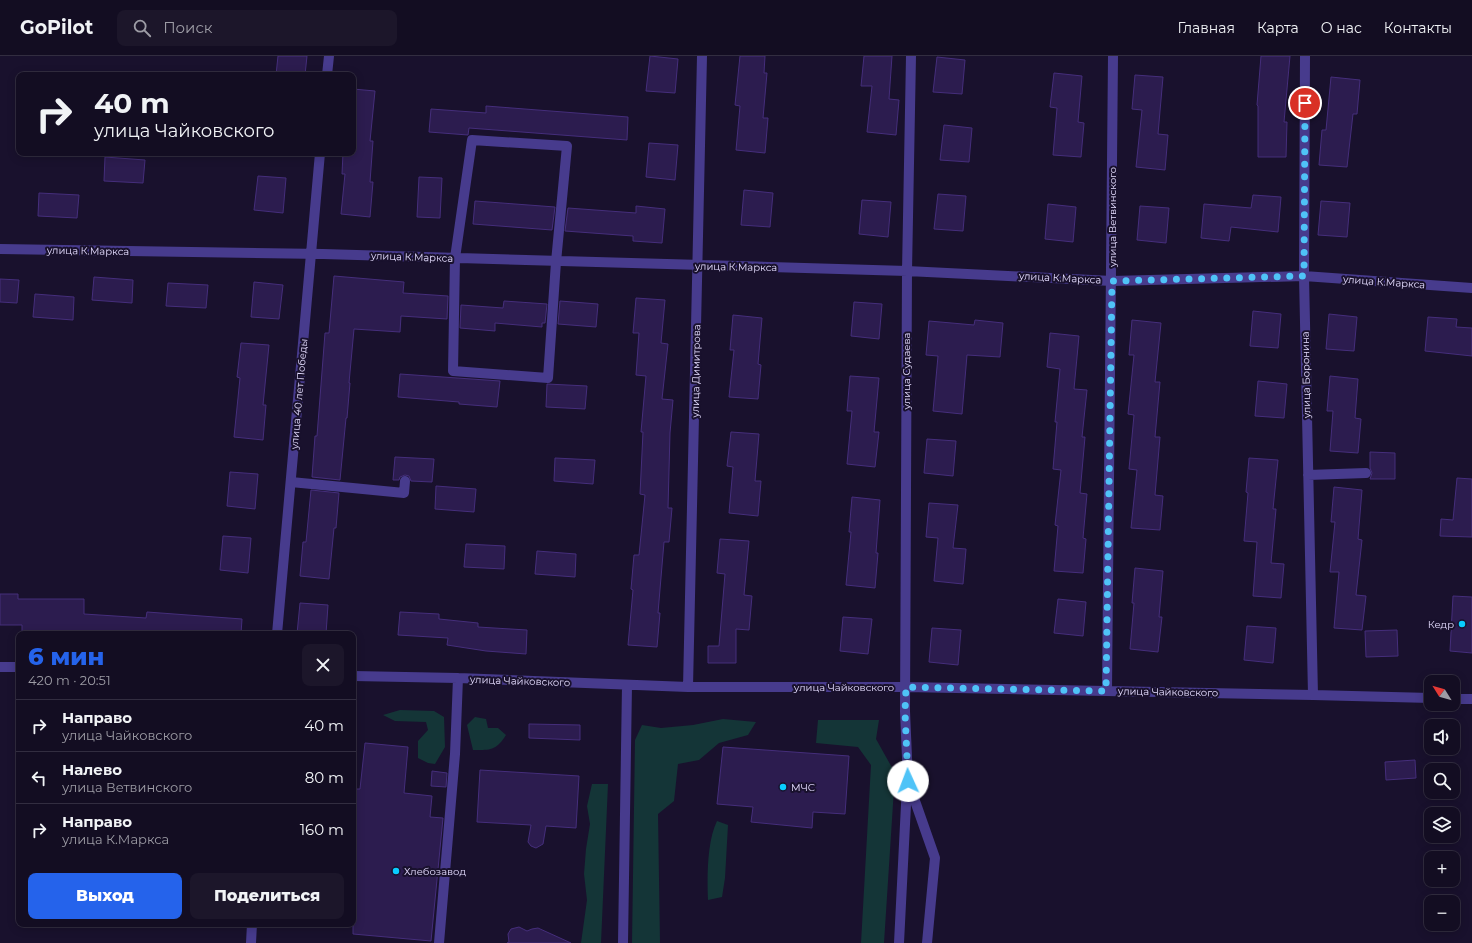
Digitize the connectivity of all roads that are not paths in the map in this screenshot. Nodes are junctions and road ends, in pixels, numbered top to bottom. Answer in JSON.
{"nodes":[{"id":1,"x":329,"y":56,"type":"edge"},
{"id":2,"x":702,"y":56,"type":"edge"},
{"id":3,"x":910,"y":56,"type":"edge"},
{"id":4,"x":1113,"y":56,"type":"edge"},
{"id":5,"x":1305,"y":56,"type":"edge"},
{"id":6,"x":327,"y":72,"type":"edge"},
{"id":7,"x":320,"y":156,"type":"edge"},
{"id":8,"x":0,"y":250,"type":"edge"},
{"id":9,"x":312,"y":254,"type":"junction"},
{"id":10,"x":455,"y":258,"type":"junction"},
{"id":11,"x":556,"y":262,"type":"junction"},
{"id":12,"x":698,"y":266,"type":"junction"},
{"id":13,"x":906,"y":271,"type":"junction"},
{"id":14,"x":1304,"y":276,"type":"junction"},
{"id":15,"x":1112,"y":281,"type":"junction"},
{"id":16,"x":1472,"y":288,"type":"edge"},
{"id":17,"x":1366,"y":473,"type":"dead end"},
{"id":18,"x":1308,"y":475,"type":"junction"},
{"id":19,"x":405,"y":480,"type":"dead end"},
{"id":20,"x":291,"y":482,"type":"junction"},
{"id":21,"x":277,"y":631,"type":"edge"},
{"id":22,"x":0,"y":667,"type":"edge"},
{"id":23,"x":16,"y":667,"type":"edge"},
{"id":24,"x":356,"y":676,"type":"edge"},
{"id":25,"x":458,"y":678,"type":"junction"},
{"id":26,"x":627,"y":685,"type":"junction"},
{"id":27,"x":688,"y":687,"type":"junction"},
{"id":28,"x":906,"y":687,"type":"junction"},
{"id":29,"x":1106,"y":691,"type":"junction"},
{"id":30,"x":1312,"y":695,"type":"junction"},
{"id":31,"x":1424,"y":698,"type":"edge"},
{"id":32,"x":1460,"y":699,"type":"edge"},
{"id":33,"x":1472,"y":699,"type":"edge"},
{"id":34,"x":908,"y":781,"type":"junction"},
{"id":35,"x":252,"y":927,"type":"edge"},
{"id":36,"x":251,"y":943,"type":"edge"},
{"id":37,"x":439,"y":943,"type":"edge"},
{"id":38,"x":622,"y":943,"type":"edge"},
{"id":39,"x":899,"y":943,"type":"edge"},
{"id":40,"x":927,"y":943,"type":"edge"}],
"edges":[{"from":1,"to":6,"type":"street"},
{"from":2,"to":12,"type":"street","name":"улица Димитрова"},
{"from":3,"to":13,"type":"street","name":"улица Судаева"},
{"from":4,"to":15,"type":"street","name":"улица Ветвинского"},
{"from":5,"to":14,"type":"street","name":"улица Боронина"},
{"from":7,"to":9,"type":"street","name":"улица 40 лет Победы"},
{"from":8,"to":9,"type":"street","name":"улица К.Маркса"},
{"from":9,"to":10,"type":"street","name":"улица К.Маркса"},
{"from":9,"to":20,"type":"street","name":"улица 40 лет Победы"},
{"from":10,"to":11,"type":"street","name":"улица К.Маркса"},
{"from":10,"to":11,"type":"street"},
{"from":10,"to":11,"type":"street"},
{"from":11,"to":12,"type":"street","name":"улица К.Маркса"},
{"from":12,"to":13,"type":"street","name":"улица К.Маркса"},
{"from":12,"to":27,"type":"street","name":"улица Димитрова"},
{"from":13,"to":15,"type":"street","name":"улица К.Маркса"},
{"from":13,"to":28,"type":"street","name":"улица Судаева"},
{"from":14,"to":15,"type":"street","name":"улица К.Маркса"},
{"from":14,"to":16,"type":"street","name":"улица К.Маркса"},
{"from":14,"to":18,"type":"street","name":"улица Боронина"},
{"from":15,"to":29,"type":"street","name":"улица Ветвинского"},
{"from":17,"to":18,"type":"street"},
{"from":18,"to":30,"type":"street","name":"улица Боронина"},
{"from":19,"to":20,"type":"street"},
{"from":20,"to":21,"type":"street","name":"улица 40 лет Победы"},
{"from":22,"to":23,"type":"street"},
{"from":24,"to":25,"type":"street","name":"улица Чайковского"},
{"from":25,"to":26,"type":"street","name":"улица Чайковского"},
{"from":25,"to":37,"type":"street"},
{"from":26,"to":27,"type":"street","name":"улица Чайковского"},
{"from":26,"to":38,"type":"street"},
{"from":27,"to":28,"type":"street","name":"улица Чайковского"},
{"from":28,"to":29,"type":"street","name":"улица Чайковского"},
{"from":28,"to":34,"type":"street","name":"улица Судаева"},
{"from":29,"to":30,"type":"street","name":"улица Чайковского"},
{"from":30,"to":31,"type":"street","name":"улица Чайковского"},
{"from":32,"to":33,"type":"street"},
{"from":34,"to":39,"type":"street"},
{"from":34,"to":40,"type":"street"},
{"from":35,"to":36,"type":"street"}]}
